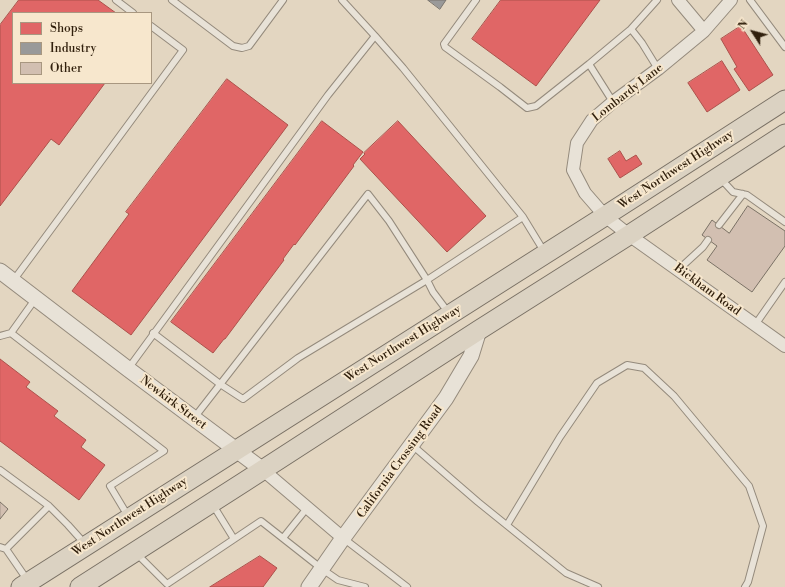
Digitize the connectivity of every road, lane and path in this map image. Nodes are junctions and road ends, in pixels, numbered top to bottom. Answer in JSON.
{"nodes":[{"id":1,"x":116,"y":0,"type":"edge"},
{"id":2,"x":172,"y":0,"type":"edge"},
{"id":3,"x":283,"y":0,"type":"edge"},
{"id":4,"x":342,"y":0,"type":"edge"},
{"id":5,"x":476,"y":0,"type":"edge"},
{"id":6,"x":657,"y":0,"type":"edge"},
{"id":7,"x":678,"y":0,"type":"edge"},
{"id":8,"x":731,"y":0,"type":"edge"},
{"id":9,"x":750,"y":0,"type":"edge"},
{"id":10,"x":133,"y":12,"type":"edge"},
{"id":11,"x":152,"y":27,"type":"edge"},
{"id":12,"x":631,"y":29,"type":"junction"},
{"id":13,"x":704,"y":31,"type":"junction"},
{"id":14,"x":375,"y":36,"type":"junction"},
{"id":15,"x":785,"y":47,"type":"edge"},
{"id":16,"x":589,"y":64,"type":"junction"},
{"id":17,"x":658,"y":69,"type":"junction"},
{"id":18,"x":785,"y":100,"type":"edge"},
{"id":19,"x":613,"y":102,"type":"junction"},
{"id":20,"x":785,"y":134,"type":"edge"},
{"id":21,"x":719,"y":177,"type":"junction"},
{"id":22,"x":743,"y":194,"type":"junction"},
{"id":23,"x":605,"y":216,"type":"junction"},
{"id":24,"x":523,"y":217,"type":"junction"},
{"id":25,"x":785,"y":222,"type":"edge"},
{"id":26,"x":719,"y":225,"type":"dead end"},
{"id":27,"x":630,"y":235,"type":"junction"},
{"id":28,"x":708,"y":240,"type":"dead end"},
{"id":29,"x":545,"y":254,"type":"junction"},
{"id":30,"x":678,"y":270,"type":"junction"},
{"id":31,"x":0,"y":271,"type":"edge"},
{"id":32,"x":427,"y":280,"type":"junction"},
{"id":33,"x":13,"y":281,"type":"junction"},
{"id":34,"x":785,"y":282,"type":"edge"},
{"id":35,"x":36,"y":298,"type":"junction"},
{"id":36,"x":449,"y":314,"type":"junction"},
{"id":37,"x":755,"y":324,"type":"junction"},
{"id":38,"x":479,"y":330,"type":"junction"},
{"id":39,"x":153,"y":333,"type":"junction"},
{"id":40,"x":11,"y":334,"type":"junction"},
{"id":41,"x":0,"y":336,"type":"edge"},
{"id":42,"x":785,"y":346,"type":"edge"},
{"id":43,"x":128,"y":369,"type":"junction"},
{"id":44,"x":220,"y":384,"type":"junction"},
{"id":45,"x":194,"y":418,"type":"junction"},
{"id":46,"x":412,"y":445,"type":"junction"},
{"id":47,"x":236,"y":450,"type":"junction"},
{"id":48,"x":0,"y":470,"type":"edge"},
{"id":49,"x":263,"y":470,"type":"junction"},
{"id":50,"x":212,"y":503,"type":"junction"},
{"id":51,"x":49,"y":506,"type":"junction"},
{"id":52,"x":307,"y":508,"type":"junction"},
{"id":53,"x":129,"y":518,"type":"junction"},
{"id":54,"x":507,"y":525,"type":"junction"},
{"id":55,"x":283,"y":538,"type":"junction"},
{"id":56,"x":343,"y":538,"type":"junction"},
{"id":57,"x":234,"y":539,"type":"junction"},
{"id":58,"x":86,"y":545,"type":"junction"},
{"id":59,"x":3,"y":548,"type":"edge"},
{"id":60,"x":134,"y":552,"type":"junction"},
{"id":61,"x":322,"y":569,"type":"junction"},
{"id":62,"x":25,"y":584,"type":"edge"},
{"id":63,"x":81,"y":587,"type":"edge"},
{"id":64,"x":309,"y":587,"type":"edge"},
{"id":65,"x":365,"y":587,"type":"edge"},
{"id":66,"x":408,"y":587,"type":"edge"},
{"id":67,"x":598,"y":587,"type":"edge"},
{"id":68,"x":745,"y":587,"type":"edge"}],
"edges":[{"from":1,"to":10,"type":"lane"},
{"from":2,"to":3,"type":"lane"},
{"from":4,"to":14,"type":"lane"},
{"from":5,"to":16,"type":"lane"},
{"from":6,"to":12,"type":"lane"},
{"from":7,"to":13,"type":"street"},
{"from":8,"to":13,"type":"street","name":"Lombardy Lane"},
{"from":9,"to":15,"type":"lane"},
{"from":11,"to":33,"type":"lane"},
{"from":12,"to":16,"type":"lane"},
{"from":12,"to":17,"type":"lane"},
{"from":13,"to":17,"type":"street","name":"Lombardy Lane"},
{"from":14,"to":24,"type":"lane"},
{"from":14,"to":39,"type":"lane"},
{"from":16,"to":19,"type":"lane"},
{"from":17,"to":19,"type":"street","name":"Lombardy Lane"},
{"from":18,"to":23,"type":"main road","name":"West Northwest Highway"},
{"from":19,"to":23,"type":"street","name":"Lombardy Lane"},
{"from":20,"to":21,"type":"main road"},
{"from":21,"to":22,"type":"lane"},
{"from":21,"to":27,"type":"main road"},
{"from":22,"to":25,"type":"lane"},
{"from":22,"to":26,"type":"lane"},
{"from":23,"to":27,"type":"street","name":"Lombardy Lane"},
{"from":23,"to":29,"type":"main road","name":"West Northwest Highway"},
{"from":24,"to":29,"type":"lane"},
{"from":24,"to":32,"type":"lane"},
{"from":27,"to":30,"type":"street","name":"Bickham Road"},
{"from":27,"to":38,"type":"main road"},
{"from":28,"to":30,"type":"lane"},
{"from":29,"to":36,"type":"main road","name":"West Northwest Highway"},
{"from":30,"to":37,"type":"street","name":"Bickham Road"},
{"from":31,"to":33,"type":"street","name":"Newkirk Street"},
{"from":32,"to":36,"type":"lane"},
{"from":32,"to":44,"type":"lane"},
{"from":32,"to":44,"type":"lane"},
{"from":33,"to":35,"type":"street","name":"Newkirk Street"},
{"from":34,"to":37,"type":"lane"},
{"from":35,"to":40,"type":"lane"},
{"from":35,"to":43,"type":"street","name":"Newkirk Street"},
{"from":36,"to":47,"type":"main road","name":"West Northwest Highway"},
{"from":37,"to":42,"type":"street","name":"Bickham Road"},
{"from":38,"to":46,"type":"street","name":"California Crossing Road"},
{"from":38,"to":49,"type":"main road"},
{"from":39,"to":43,"type":"lane"},
{"from":39,"to":44,"type":"lane"},
{"from":40,"to":41,"type":"lane"},
{"from":40,"to":53,"type":"lane"},
{"from":43,"to":45,"type":"street","name":"Newkirk Street"},
{"from":44,"to":45,"type":"lane"},
{"from":45,"to":47,"type":"street","name":"Newkirk Street"},
{"from":46,"to":54,"type":"lane"},
{"from":46,"to":56,"type":"street","name":"California Crossing Road"},
{"from":47,"to":49,"type":"street","name":"Newkirk Street"},
{"from":47,"to":53,"type":"main road","name":"West Northwest Highway"},
{"from":48,"to":51,"type":"lane"},
{"from":49,"to":50,"type":"main road"},
{"from":49,"to":52,"type":"street","name":"Newkirk Street"},
{"from":50,"to":57,"type":"lane"},
{"from":50,"to":60,"type":"main road"},
{"from":51,"to":58,"type":"lane"},
{"from":51,"to":59,"type":"lane"},
{"from":52,"to":55,"type":"lane"},
{"from":52,"to":56,"type":"street","name":"Newkirk Street"},
{"from":53,"to":58,"type":"main road","name":"West Northwest Highway"},
{"from":54,"to":67,"type":"lane"},
{"from":54,"to":68,"type":"lane"},
{"from":55,"to":57,"type":"lane"},
{"from":55,"to":61,"type":"lane"},
{"from":56,"to":61,"type":"street","name":"California Crossing Road"},
{"from":56,"to":66,"type":"lane"},
{"from":57,"to":60,"type":"lane"},
{"from":58,"to":62,"type":"main road","name":"West Northwest Highway"},
{"from":59,"to":62,"type":"lane"},
{"from":60,"to":63,"type":"main road"},
{"from":61,"to":64,"type":"street","name":"California Crossing Road"},
{"from":61,"to":65,"type":"lane"}]}
